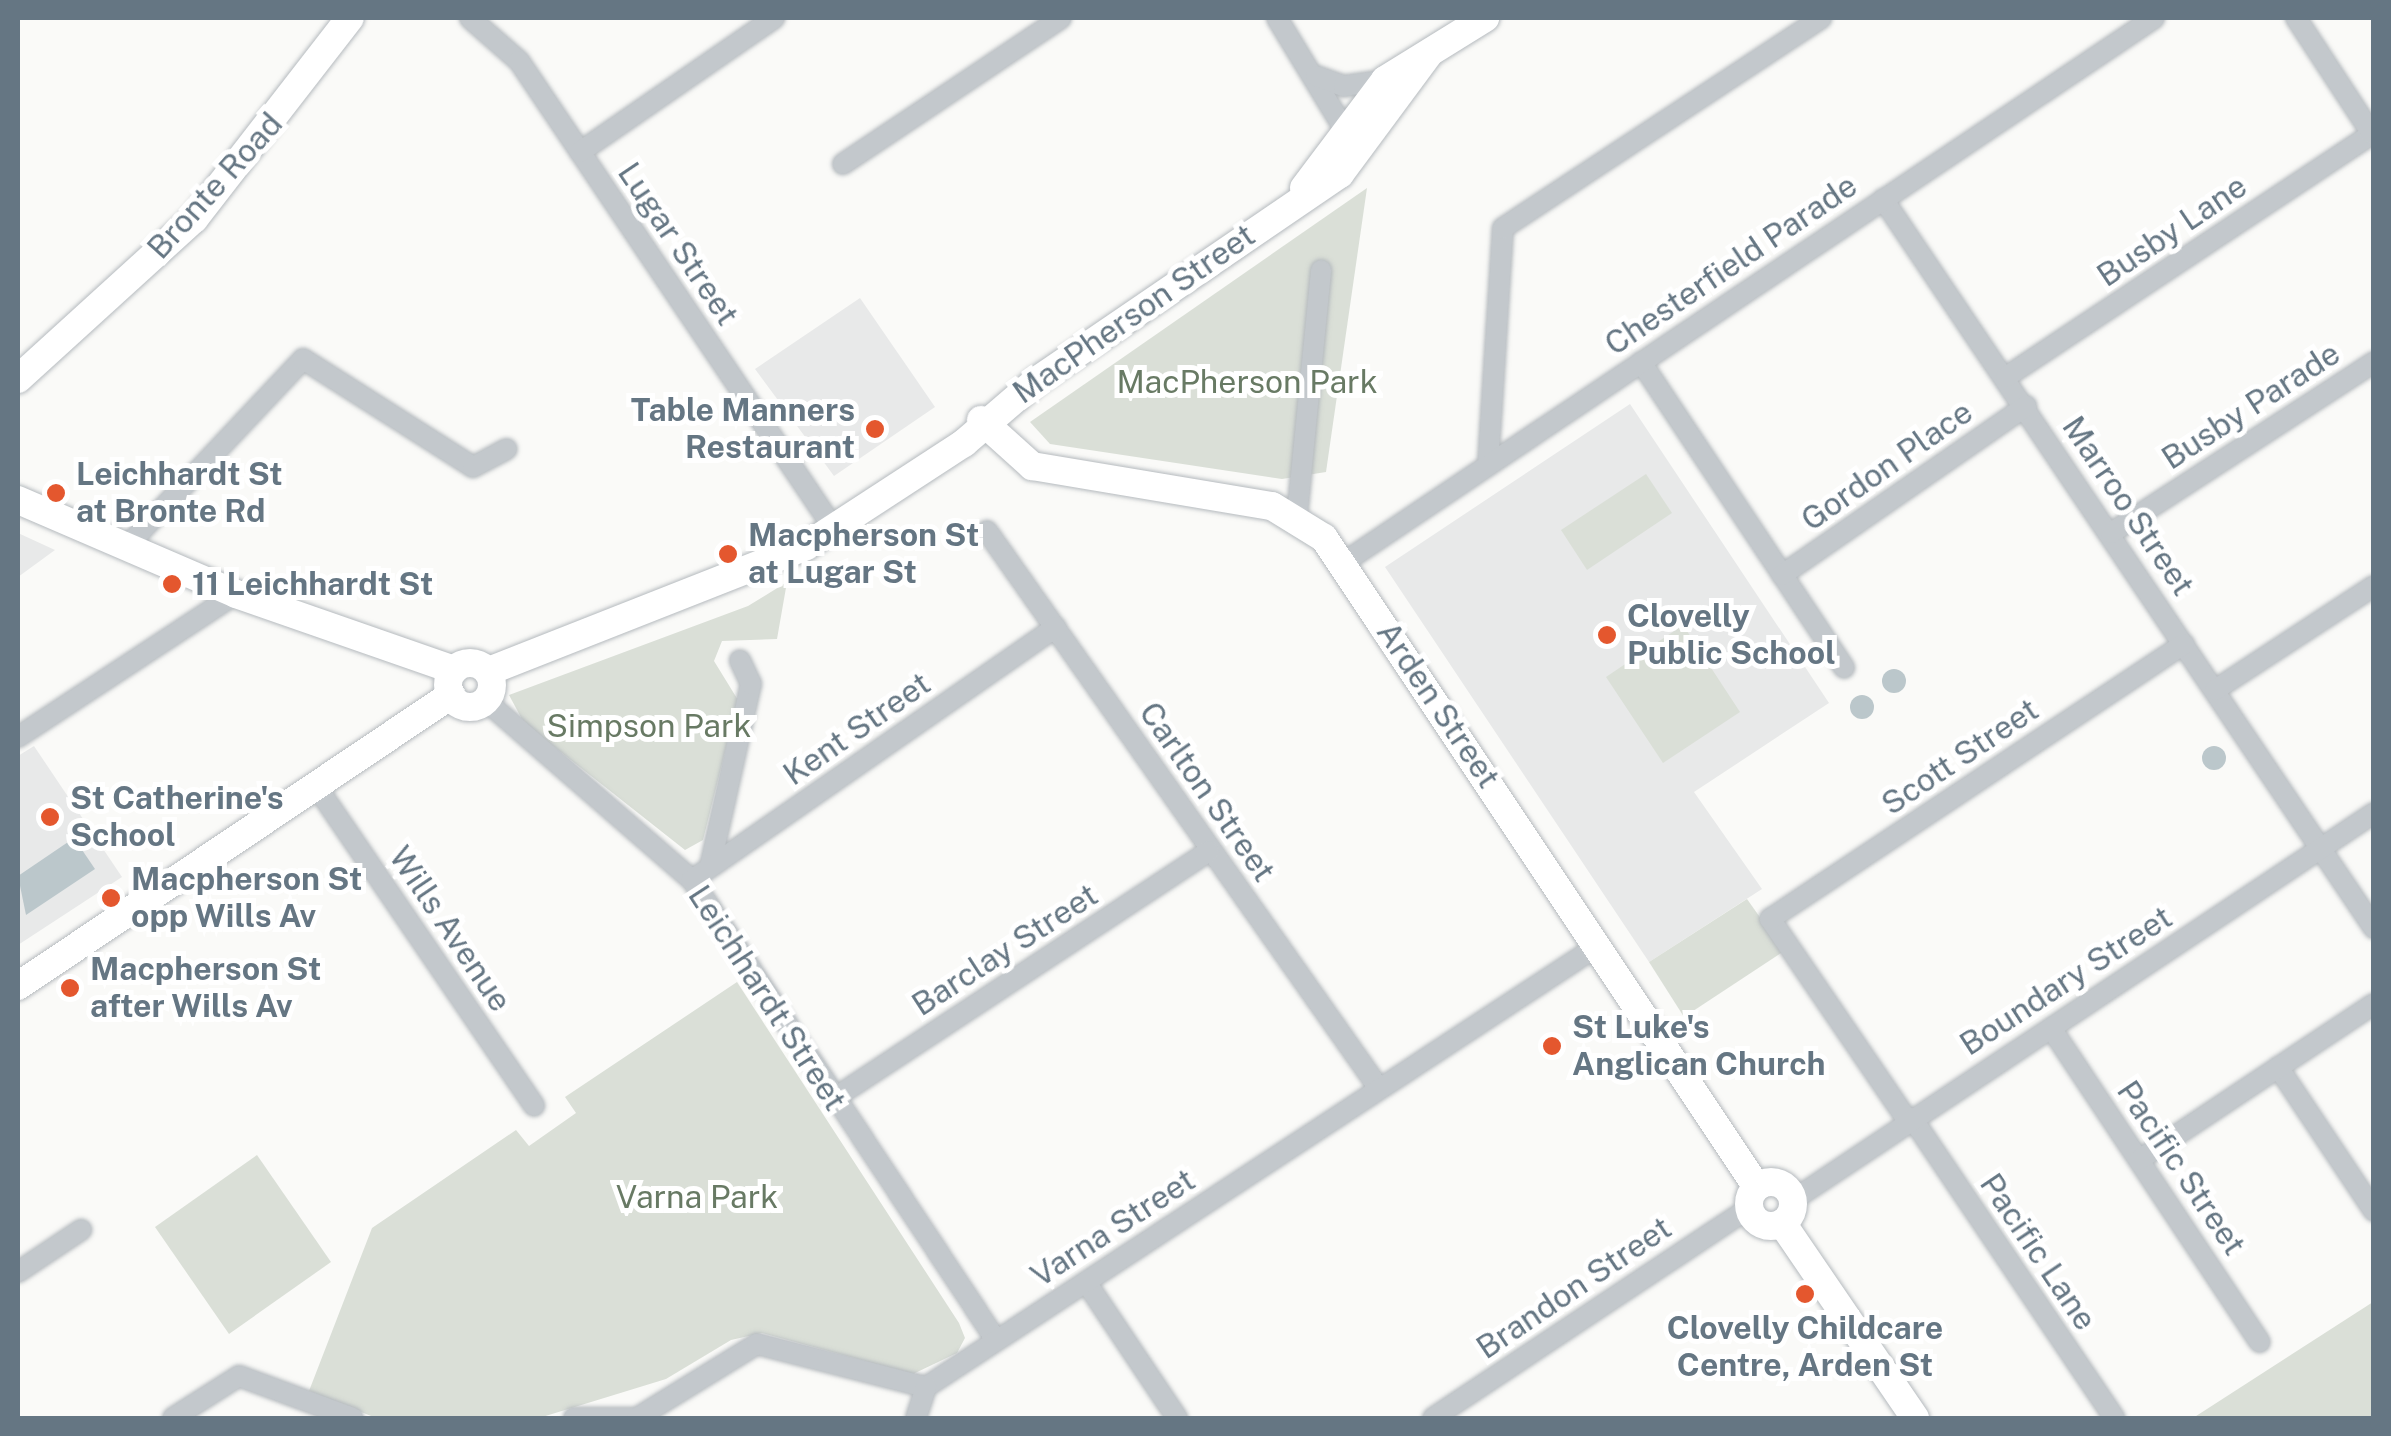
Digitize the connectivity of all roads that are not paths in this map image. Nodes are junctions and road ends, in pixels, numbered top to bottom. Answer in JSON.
{"nodes":[{"id":1,"x":350,"y":18,"type":"edge"},
{"id":2,"x":470,"y":18,"type":"edge"},
{"id":3,"x":774,"y":18,"type":"edge"},
{"id":4,"x":1061,"y":18,"type":"edge"},
{"id":5,"x":1276,"y":18,"type":"edge"},
{"id":6,"x":1485,"y":18,"type":"edge"},
{"id":7,"x":1821,"y":18,"type":"edge"},
{"id":8,"x":2154,"y":18,"type":"edge"},
{"id":9,"x":2296,"y":18,"type":"edge"},
{"id":10,"x":1428,"y":56,"type":"junction"},
{"id":11,"x":1316,"y":76,"type":"junction"},
{"id":12,"x":1385,"y":80,"type":"junction"},
{"id":13,"x":2373,"y":135,"type":"edge"},
{"id":14,"x":1356,"y":137,"type":"junction"},
{"id":15,"x":580,"y":152,"type":"junction"},
{"id":16,"x":843,"y":164,"type":"dead end"},
{"id":17,"x":1883,"y":199,"type":"junction"},
{"id":18,"x":1321,"y":270,"type":"dead end"},
{"id":19,"x":1641,"y":362,"type":"junction"},
{"id":20,"x":2374,"y":362,"type":"edge"},
{"id":21,"x":2006,"y":377,"type":"junction"},
{"id":22,"x":18,"y":379,"type":"edge"},
{"id":23,"x":2026,"y":406,"type":"junction"},
{"id":24,"x":982,"y":420,"type":"junction"},
{"id":25,"x":507,"y":450,"type":"dead end"},
{"id":26,"x":1488,"y":465,"type":"junction"},
{"id":27,"x":18,"y":500,"type":"edge"},
{"id":28,"x":824,"y":514,"type":"junction"},
{"id":29,"x":1297,"y":516,"type":"junction"},
{"id":30,"x":986,"y":531,"type":"dead end"},
{"id":31,"x":2111,"y":533,"type":"junction"},
{"id":32,"x":127,"y":546,"type":"junction"},
{"id":33,"x":772,"y":558,"type":"junction"},
{"id":34,"x":1342,"y":562,"type":"junction"},
{"id":35,"x":1782,"y":575,"type":"junction"},
{"id":36,"x":2374,"y":586,"type":"edge"},
{"id":37,"x":236,"y":594,"type":"junction"},
{"id":38,"x":1056,"y":627,"type":"junction"},
{"id":39,"x":2184,"y":644,"type":"junction"},
{"id":40,"x":740,"y":660,"type":"dead end"},
{"id":41,"x":1844,"y":668,"type":"dead end"},
{"id":42,"x":489,"y":671,"type":"junction"},
{"id":43,"x":452,"y":682,"type":"junction"},
{"id":44,"x":2215,"y":690,"type":"junction"},
{"id":45,"x":486,"y":701,"type":"junction"},
{"id":46,"x":18,"y":737,"type":"edge"},
{"id":47,"x":316,"y":786,"type":"junction"},
{"id":48,"x":2374,"y":814,"type":"edge"},
{"id":49,"x":2321,"y":848,"type":"junction"},
{"id":50,"x":1210,"y":851,"type":"junction"},
{"id":51,"x":710,"y":867,"type":"junction"},
{"id":52,"x":692,"y":880,"type":"junction"},
{"id":53,"x":1770,"y":919,"type":"joint"},
{"id":54,"x":2374,"y":928,"type":"edge"},
{"id":55,"x":1599,"y":946,"type":"junction"},
{"id":56,"x":18,"y":986,"type":"edge"},
{"id":57,"x":2374,"y":1004,"type":"edge"},
{"id":58,"x":2051,"y":1028,"type":"junction"},
{"id":59,"x":2278,"y":1067,"type":"junction"},
{"id":60,"x":1378,"y":1087,"type":"junction"},
{"id":61,"x":833,"y":1099,"type":"junction"},
{"id":62,"x":534,"y":1106,"type":"dead end"},
{"id":63,"x":1910,"y":1120,"type":"junction"},
{"id":64,"x":2139,"y":1160,"type":"junction"},
{"id":65,"x":1753,"y":1198,"type":"junction"},
{"id":66,"x":1788,"y":1211,"type":"junction"},
{"id":67,"x":2374,"y":1211,"type":"edge"},
{"id":68,"x":81,"y":1230,"type":"dead end"},
{"id":69,"x":18,"y":1272,"type":"edge"},
{"id":70,"x":1086,"y":1282,"type":"junction"},
{"id":71,"x":996,"y":1340,"type":"junction"},
{"id":72,"x":2260,"y":1342,"type":"dead end"},
{"id":73,"x":926,"y":1387,"type":"junction"},
{"id":74,"x":172,"y":1418,"type":"edge"},
{"id":75,"x":353,"y":1418,"type":"edge"},
{"id":76,"x":574,"y":1418,"type":"edge"},
{"id":77,"x":634,"y":1418,"type":"edge"},
{"id":78,"x":916,"y":1418,"type":"edge"},
{"id":79,"x":1177,"y":1418,"type":"edge"},
{"id":80,"x":1433,"y":1418,"type":"edge"},
{"id":81,"x":1915,"y":1418,"type":"edge"},
{"id":82,"x":2114,"y":1418,"type":"edge"}],
"edges":[{"from":1,"to":22,"type":"main road","name":"Bronte Road"},
{"from":2,"to":15,"type":"street","name":"Lugar Street"},
{"from":3,"to":15,"type":"street"},
{"from":4,"to":16,"type":"street"},
{"from":5,"to":11,"type":"street"},
{"from":6,"to":10,"type":"main road","name":"MacPherson Street"},
{"from":7,"to":26,"type":"street"},
{"from":8,"to":17,"type":"street","name":"Chesterfield Parade"},
{"from":9,"to":13,"type":"street","name":"Busby Lane"},
{"from":10,"to":12,"type":"main road","name":"MacPherson Street"},
{"from":10,"to":14,"type":"main road","name":"MacPherson Street"},
{"from":11,"to":12,"type":"street"},
{"from":11,"to":14,"type":"street"},
{"from":12,"to":14,"type":"main road","name":"MacPherson Street"},
{"from":13,"to":21,"type":"street","name":"Busby Lane"},
{"from":14,"to":24,"type":"main road","name":"MacPherson Street"},
{"from":15,"to":28,"type":"street","name":"Lugar Street"},
{"from":17,"to":19,"type":"street","name":"Chesterfield Parade"},
{"from":17,"to":21,"type":"street","name":"Marroo Street"},
{"from":18,"to":29,"type":"street"},
{"from":19,"to":26,"type":"street","name":"Chesterfield Parade"},
{"from":19,"to":35,"type":"street"},
{"from":20,"to":31,"type":"street","name":"Busby Parade"},
{"from":21,"to":23,"type":"street","name":"Marroo Street"},
{"from":23,"to":31,"type":"street","name":"Marroo Street"},
{"from":23,"to":35,"type":"street","name":"Gordon Place"},
{"from":24,"to":28,"type":"main road","name":"MacPherson Street"},
{"from":24,"to":29,"type":"main road"},
{"from":24,"to":33,"type":"main road","name":"MacPherson Street"},
{"from":25,"to":32,"type":"street"},
{"from":26,"to":34,"type":"street","name":"Chesterfield Parade"},
{"from":27,"to":32,"type":"main road"},
{"from":28,"to":33,"type":"main road","name":"MacPherson Street"},
{"from":29,"to":34,"type":"main road","name":"Arden Street"},
{"from":30,"to":38,"type":"street","name":"Carlton Street"},
{"from":31,"to":39,"type":"street","name":"Marroo Street"},
{"from":32,"to":37,"type":"main road"},
{"from":33,"to":42,"type":"main road","name":"MacPherson Street"},
{"from":34,"to":55,"type":"main road","name":"Arden Street"},
{"from":35,"to":41,"type":"street"},
{"from":36,"to":44,"type":"street"},
{"from":37,"to":43,"type":"main road"},
{"from":37,"to":46,"type":"street"},
{"from":38,"to":50,"type":"street","name":"Carlton Street"},
{"from":38,"to":51,"type":"street","name":"Kent Street"},
{"from":39,"to":44,"type":"street","name":"Marroo Street"},
{"from":39,"to":53,"type":"street","name":"Scott Street"},
{"from":40,"to":51,"type":"street"},
{"from":42,"to":43,"type":"main road"},
{"from":42,"to":45,"type":"main road"},
{"from":43,"to":45,"type":"main road"},
{"from":43,"to":47,"type":"main road"},
{"from":44,"to":49,"type":"street","name":"Marroo Street"},
{"from":45,"to":52,"type":"street","name":"Leichhardt Street"},
{"from":47,"to":56,"type":"main road"},
{"from":47,"to":62,"type":"street","name":"Wills Avenue"},
{"from":48,"to":49,"type":"street","name":"Boundary Street"},
{"from":49,"to":54,"type":"street","name":"Marroo Street"},
{"from":49,"to":58,"type":"street","name":"Boundary Street"},
{"from":50,"to":60,"type":"street","name":"Carlton Street"},
{"from":50,"to":61,"type":"street","name":"Barclay Street"},
{"from":51,"to":52,"type":"street","name":"Kent Street"},
{"from":52,"to":61,"type":"street","name":"Leichhardt Street"},
{"from":53,"to":63,"type":"street","name":"Pacific Lane"},
{"from":55,"to":60,"type":"street","name":"Varna Street"},
{"from":55,"to":65,"type":"main road","name":"Arden Street"},
{"from":57,"to":59,"type":"street"},
{"from":58,"to":63,"type":"street","name":"Boundary Street"},
{"from":58,"to":64,"type":"street","name":"Pacific Street"},
{"from":59,"to":64,"type":"street"},
{"from":59,"to":67,"type":"street"},
{"from":60,"to":70,"type":"street","name":"Varna Street"},
{"from":61,"to":71,"type":"street","name":"Leichhardt Street"},
{"from":63,"to":66,"type":"street","name":"Boundary Street"},
{"from":63,"to":82,"type":"street","name":"Pacific Lane"},
{"from":64,"to":72,"type":"street","name":"Pacific Street"},
{"from":65,"to":66,"type":"main road"},
{"from":65,"to":80,"type":"street","name":"Brandon Street"},
{"from":66,"to":81,"type":"main road"},
{"from":68,"to":69,"type":"street"},
{"from":70,"to":71,"type":"street","name":"Varna Street"},
{"from":70,"to":79,"type":"street"},
{"from":71,"to":73,"type":"street","name":"Varna Street"},
{"from":73,"to":77,"type":"street"},
{"from":73,"to":78,"type":"street"},
{"from":74,"to":75,"type":"street"},
{"from":76,"to":77,"type":"street"}]}
